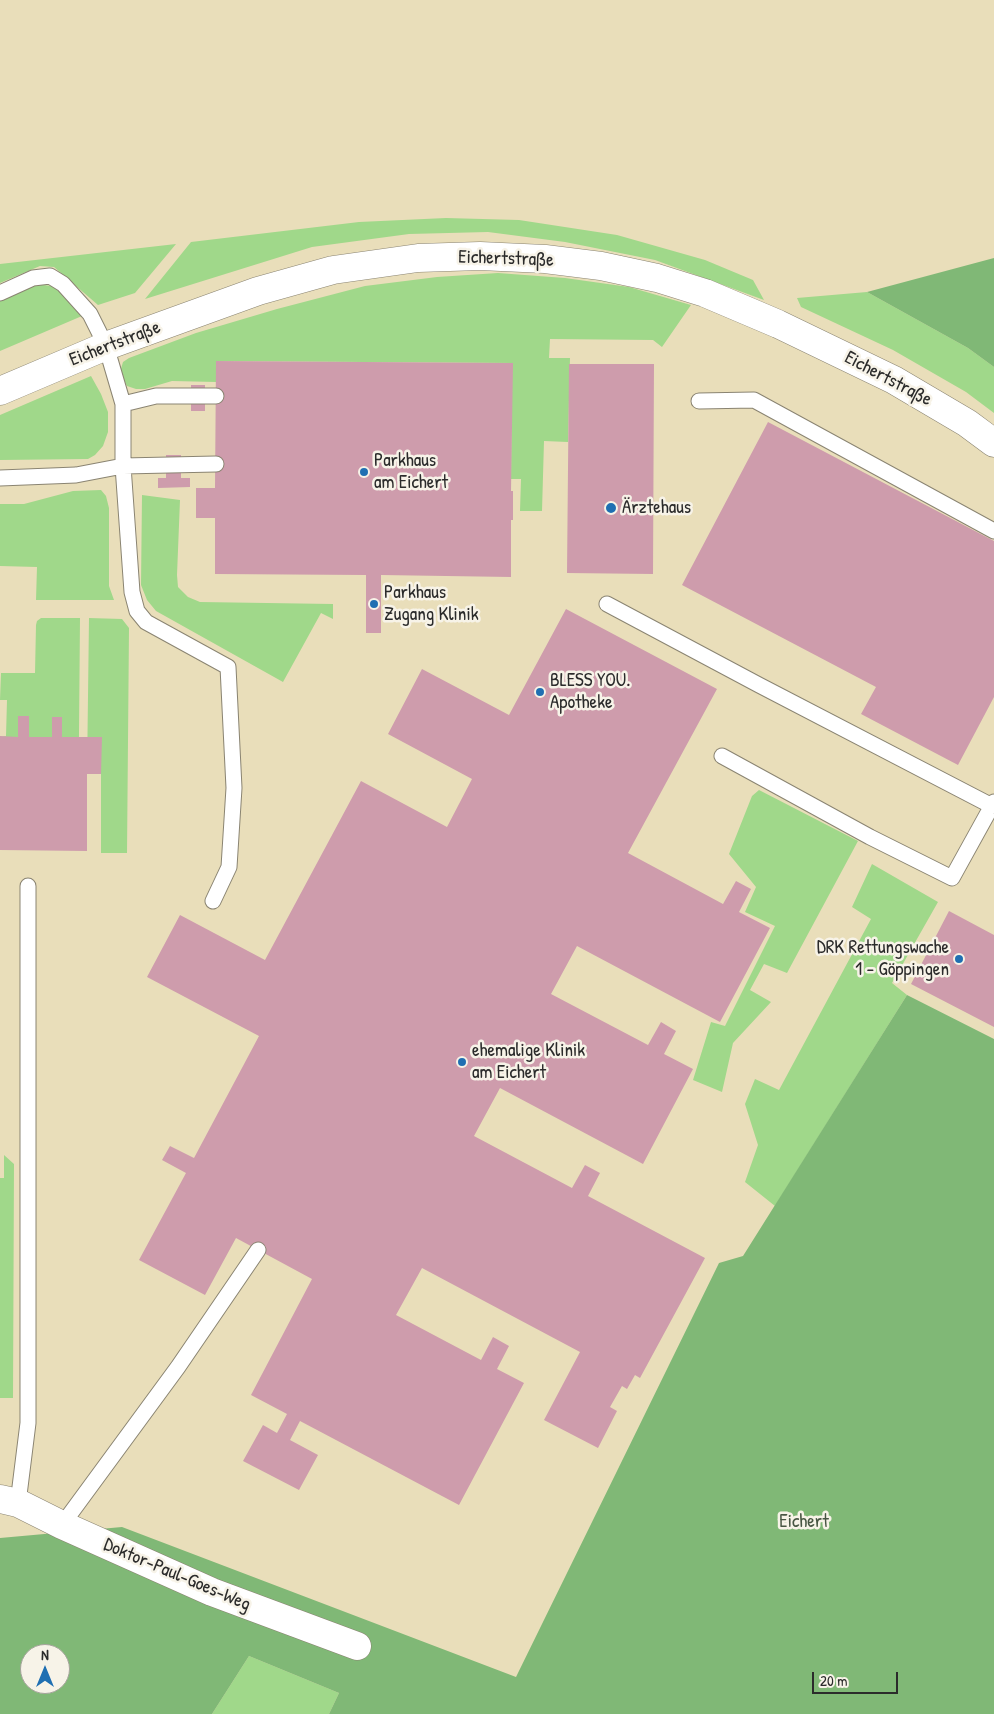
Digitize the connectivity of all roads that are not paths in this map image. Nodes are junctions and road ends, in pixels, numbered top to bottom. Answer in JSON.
{"nodes":[{"id":1,"x":0,"y":293,"type":"edge"},
{"id":2,"x":106,"y":346,"type":"junction"},
{"id":3,"x":0,"y":391,"type":"edge"},
{"id":4,"x":216,"y":396,"type":"dead end"},
{"id":5,"x":699,"y":401,"type":"dead end"},
{"id":6,"x":124,"y":404,"type":"junction"},
{"id":7,"x":994,"y":443,"type":"edge"},
{"id":8,"x":216,"y":464,"type":"dead end"},
{"id":9,"x":124,"y":466,"type":"junction"},
{"id":10,"x":0,"y":478,"type":"edge"},
{"id":11,"x":991,"y":526,"type":"edge"},
{"id":12,"x":607,"y":604,"type":"dead end"},
{"id":13,"x":722,"y":756,"type":"dead end"},
{"id":14,"x":993,"y":804,"type":"edge"},
{"id":15,"x":28,"y":886,"type":"dead end"},
{"id":16,"x":213,"y":901,"type":"dead end"},
{"id":17,"x":258,"y":1250,"type":"dead end"},
{"id":18,"x":9,"y":1501,"type":"edge"},
{"id":19,"x":62,"y":1525,"type":"junction"},
{"id":20,"x":357,"y":1646,"type":"dead end"}],
"edges":[{"from":1,"to":2,"type":"lane"},
{"from":2,"to":3,"type":"street","name":"Eichertstraße"},
{"from":2,"to":6,"type":"lane"},
{"from":2,"to":7,"type":"street","name":"Eichertstraße"},
{"from":4,"to":6,"type":"lane"},
{"from":5,"to":11,"type":"lane"},
{"from":6,"to":9,"type":"lane"},
{"from":8,"to":9,"type":"lane"},
{"from":9,"to":10,"type":"lane"},
{"from":9,"to":16,"type":"lane"},
{"from":12,"to":14,"type":"lane"},
{"from":13,"to":14,"type":"lane"},
{"from":15,"to":18,"type":"lane"},
{"from":17,"to":19,"type":"lane"},
{"from":18,"to":19,"type":"street","name":"Doktor-Paul-Goes-Weg"},
{"from":19,"to":20,"type":"street","name":"Doktor-Paul-Goes-Weg"}]}
